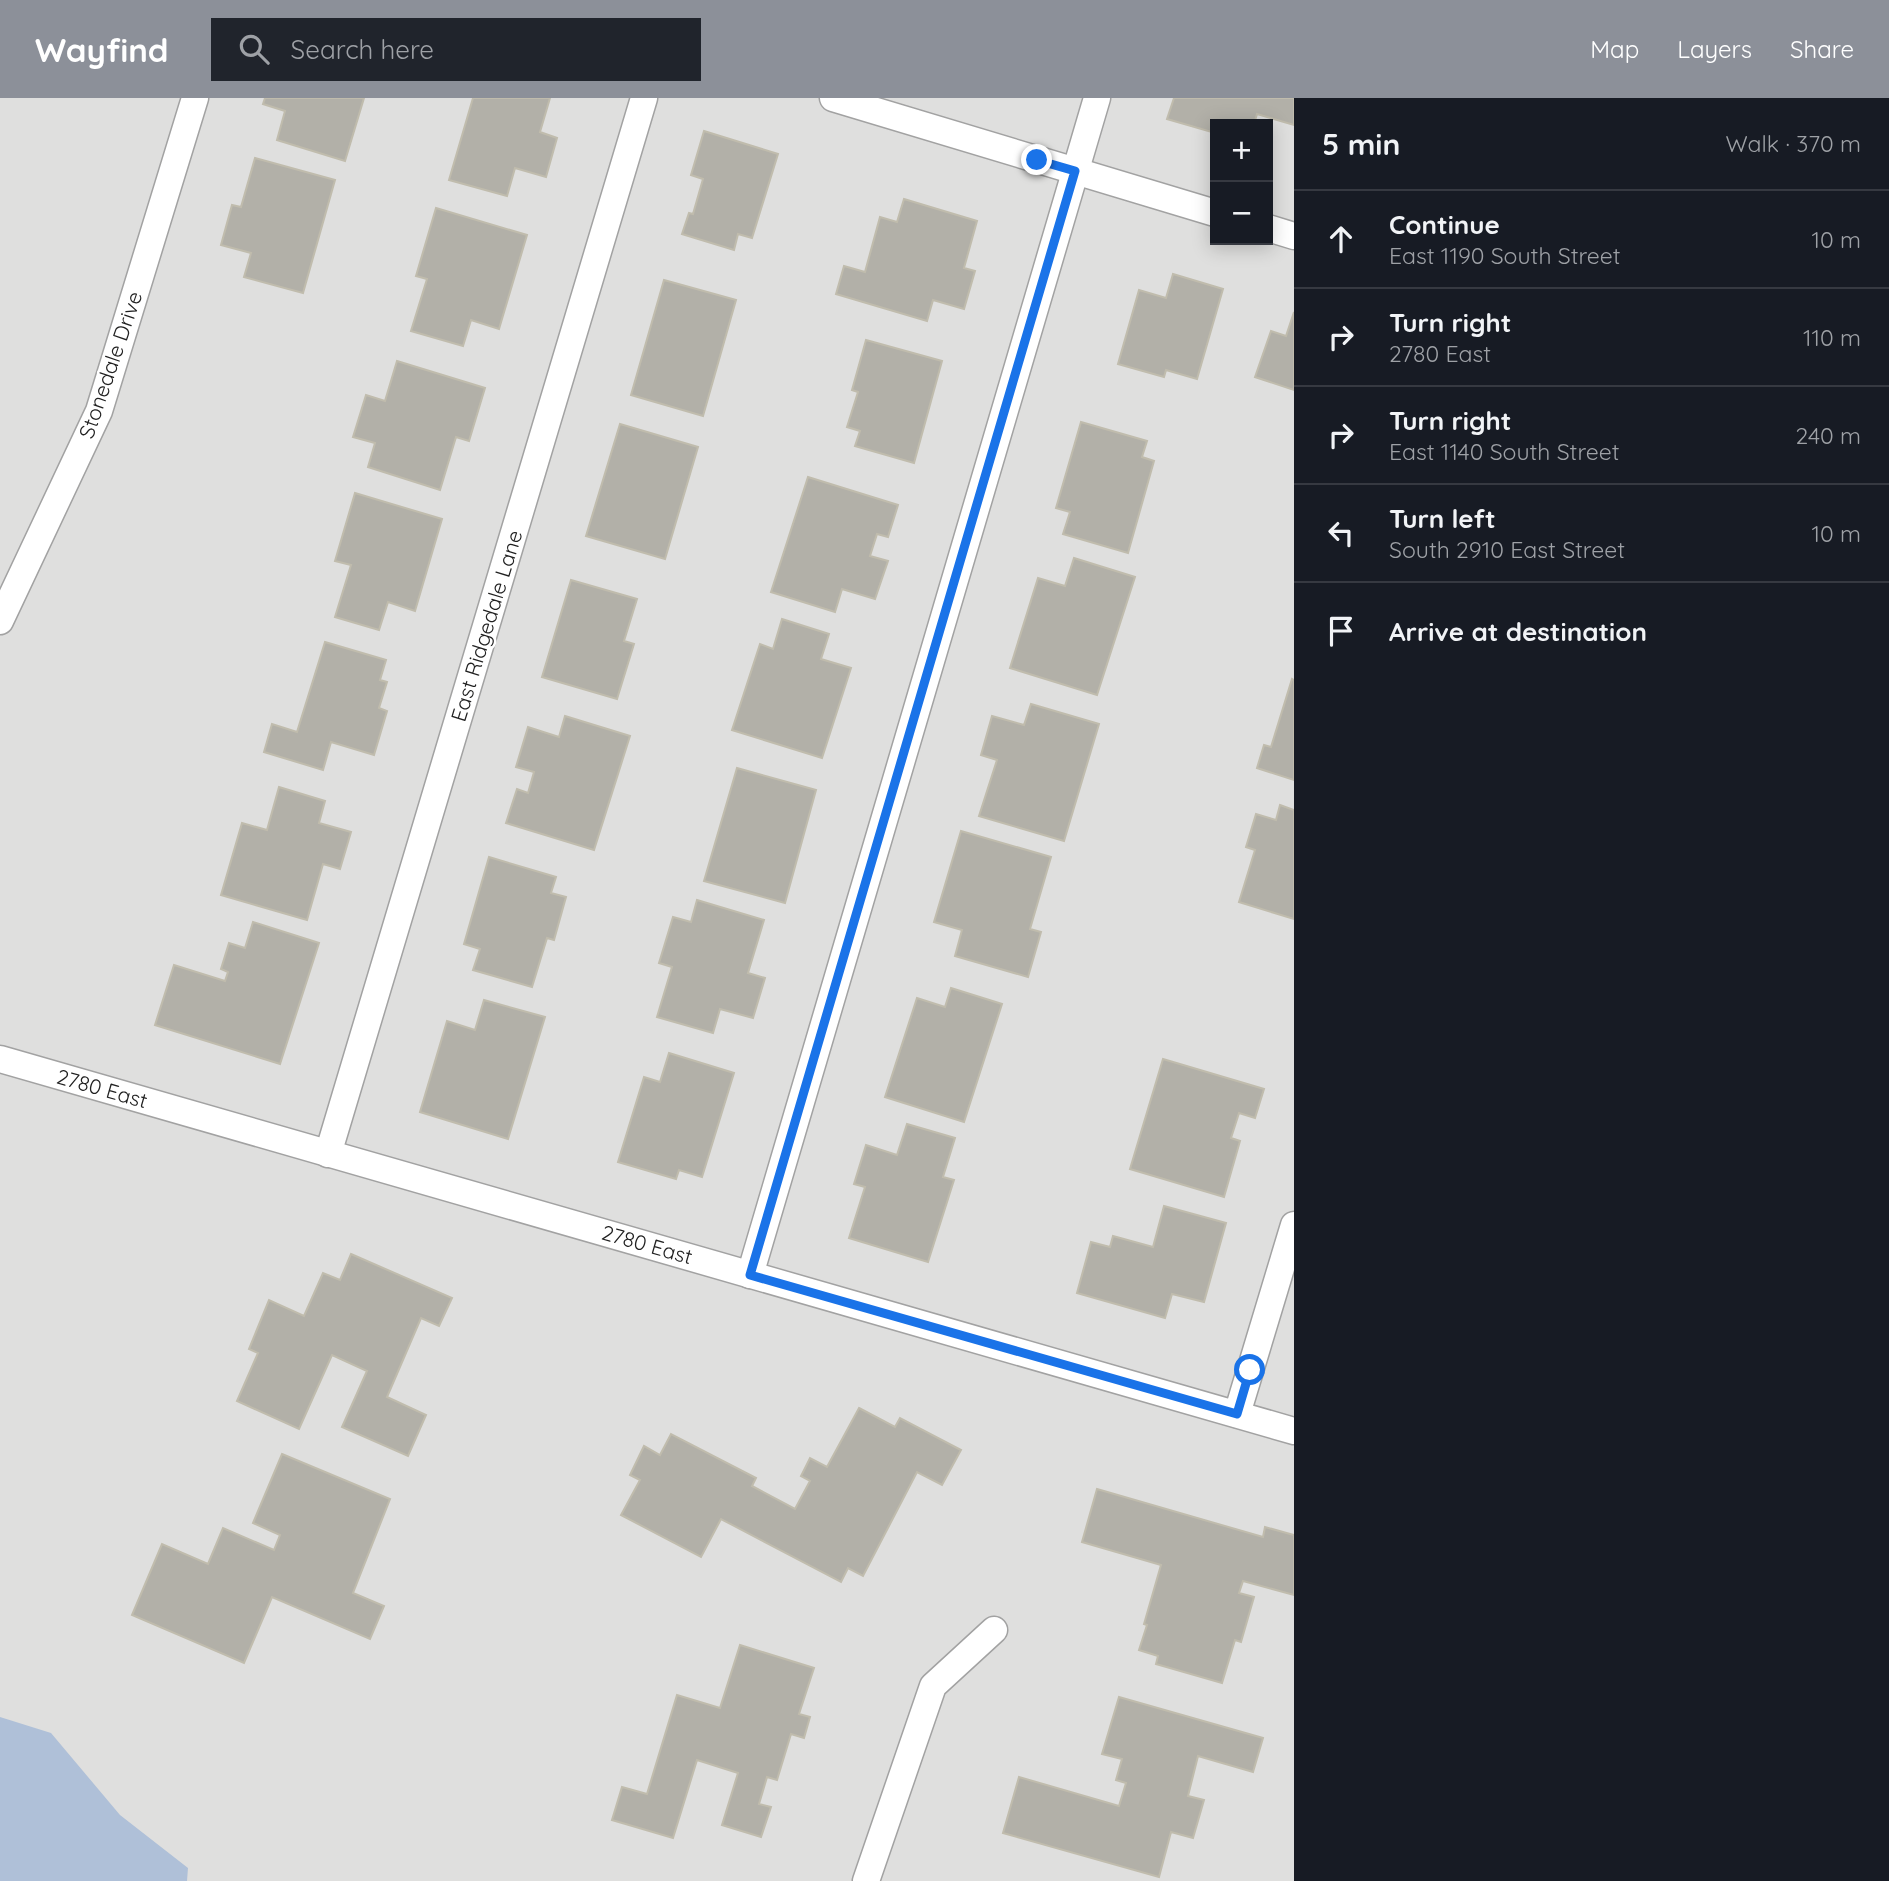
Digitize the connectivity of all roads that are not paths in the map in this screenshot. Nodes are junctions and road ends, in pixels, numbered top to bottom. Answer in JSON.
{"nodes":[{"id":1,"x":195,"y":98,"type":"edge"},
{"id":2,"x":644,"y":98,"type":"edge"},
{"id":3,"x":833,"y":98,"type":"edge"},
{"id":4,"x":1097,"y":98,"type":"edge"},
{"id":5,"x":1075,"y":171,"type":"junction"},
{"id":6,"x":1210,"y":212,"type":"edge"},
{"id":7,"x":1273,"y":230,"type":"edge"},
{"id":8,"x":1294,"y":236,"type":"edge"},
{"id":9,"x":0,"y":621,"type":"edge"},
{"id":10,"x":0,"y":1059,"type":"edge"},
{"id":11,"x":328,"y":1154,"type":"junction"},
{"id":12,"x":1294,"y":1225,"type":"edge"},
{"id":13,"x":750,"y":1275,"type":"junction"},
{"id":14,"x":1237,"y":1414,"type":"junction"},
{"id":15,"x":1294,"y":1431,"type":"edge"},
{"id":16,"x":994,"y":1630,"type":"dead end"},
{"id":17,"x":866,"y":1881,"type":"edge"}],
"edges":[{"from":1,"to":9,"type":"street","name":"Stonedale Drive"},
{"from":2,"to":11,"type":"street","name":"East Ridgedale Lane"},
{"from":3,"to":5,"type":"street"},
{"from":4,"to":5,"type":"street"},
{"from":5,"to":6,"type":"street"},
{"from":5,"to":13,"type":"street"},
{"from":7,"to":8,"type":"street"},
{"from":10,"to":11,"type":"street","name":"2780 East"},
{"from":11,"to":13,"type":"street","name":"2780 East"},
{"from":12,"to":14,"type":"street"},
{"from":13,"to":14,"type":"street","name":"2780 East"},
{"from":14,"to":15,"type":"street","name":"2780 East"},
{"from":16,"to":17,"type":"street"}]}
